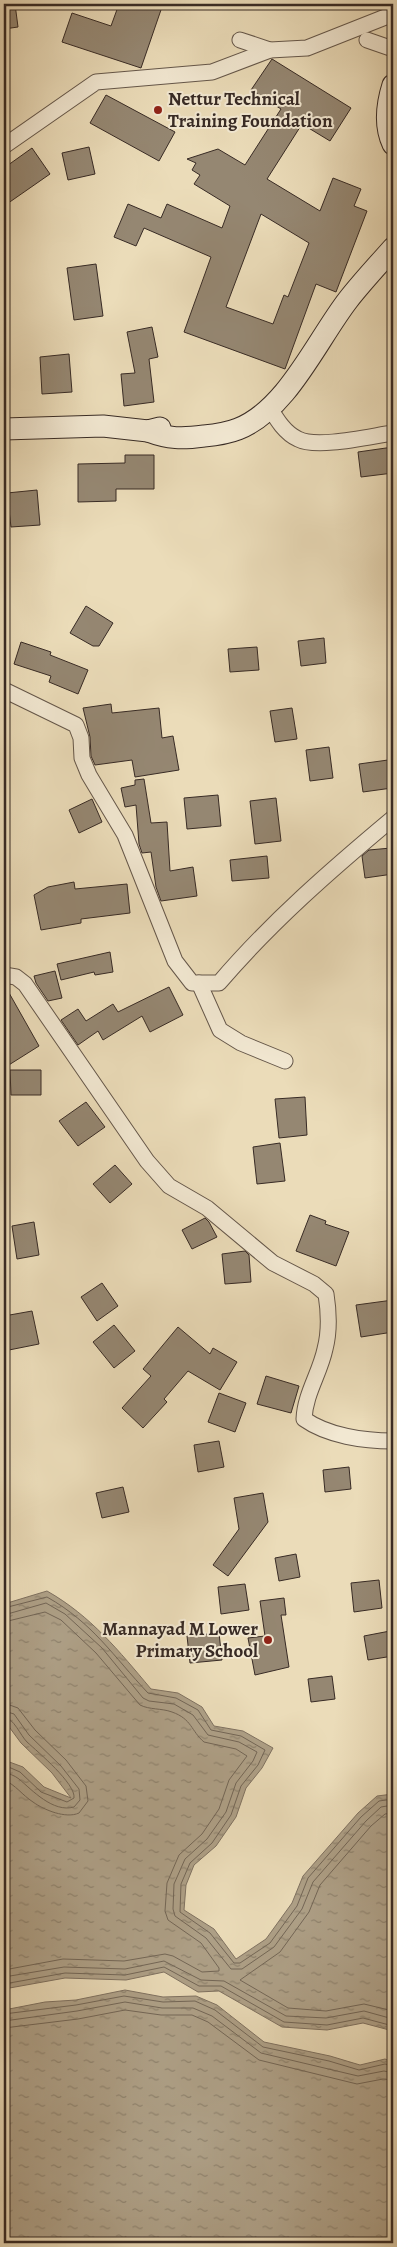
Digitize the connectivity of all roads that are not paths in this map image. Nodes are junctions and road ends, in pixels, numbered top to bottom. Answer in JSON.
{"nodes":[{"id":1,"x":393,"y":14,"type":"edge"},
{"id":2,"x":240,"y":40,"type":"dead end"},
{"id":3,"x":367,"y":40,"type":"dead end"},
{"id":4,"x":393,"y":49,"type":"edge"},
{"id":5,"x":270,"y":50,"type":"junction"},
{"id":6,"x":393,"y":85,"type":"edge"},
{"id":7,"x":393,"y":144,"type":"edge"},
{"id":8,"x":4,"y":146,"type":"edge"},
{"id":9,"x":393,"y":248,"type":"edge"},
{"id":10,"x":270,"y":408,"type":"junction"},
{"id":11,"x":4,"y":429,"type":"edge"},
{"id":12,"x":393,"y":433,"type":"edge"},
{"id":13,"x":4,"y":690,"type":"edge"},
{"id":14,"x":393,"y":818,"type":"edge"},
{"id":15,"x":4,"y":975,"type":"edge"},
{"id":16,"x":199,"y":983,"type":"junction"},
{"id":17,"x":286,"y":1061,"type":"dead end"},
{"id":18,"x":393,"y":1441,"type":"edge"}],
"edges":[{"from":1,"to":5,"type":"street"},
{"from":2,"to":5,"type":"street"},
{"from":3,"to":4,"type":"street"},
{"from":5,"to":8,"type":"street"},
{"from":6,"to":7,"type":"main road"},
{"from":9,"to":10,"type":"main road"},
{"from":10,"to":11,"type":"main road"},
{"from":10,"to":12,"type":"street"},
{"from":13,"to":16,"type":"street"},
{"from":14,"to":16,"type":"street"},
{"from":15,"to":18,"type":"street"},
{"from":16,"to":17,"type":"street"}]}
